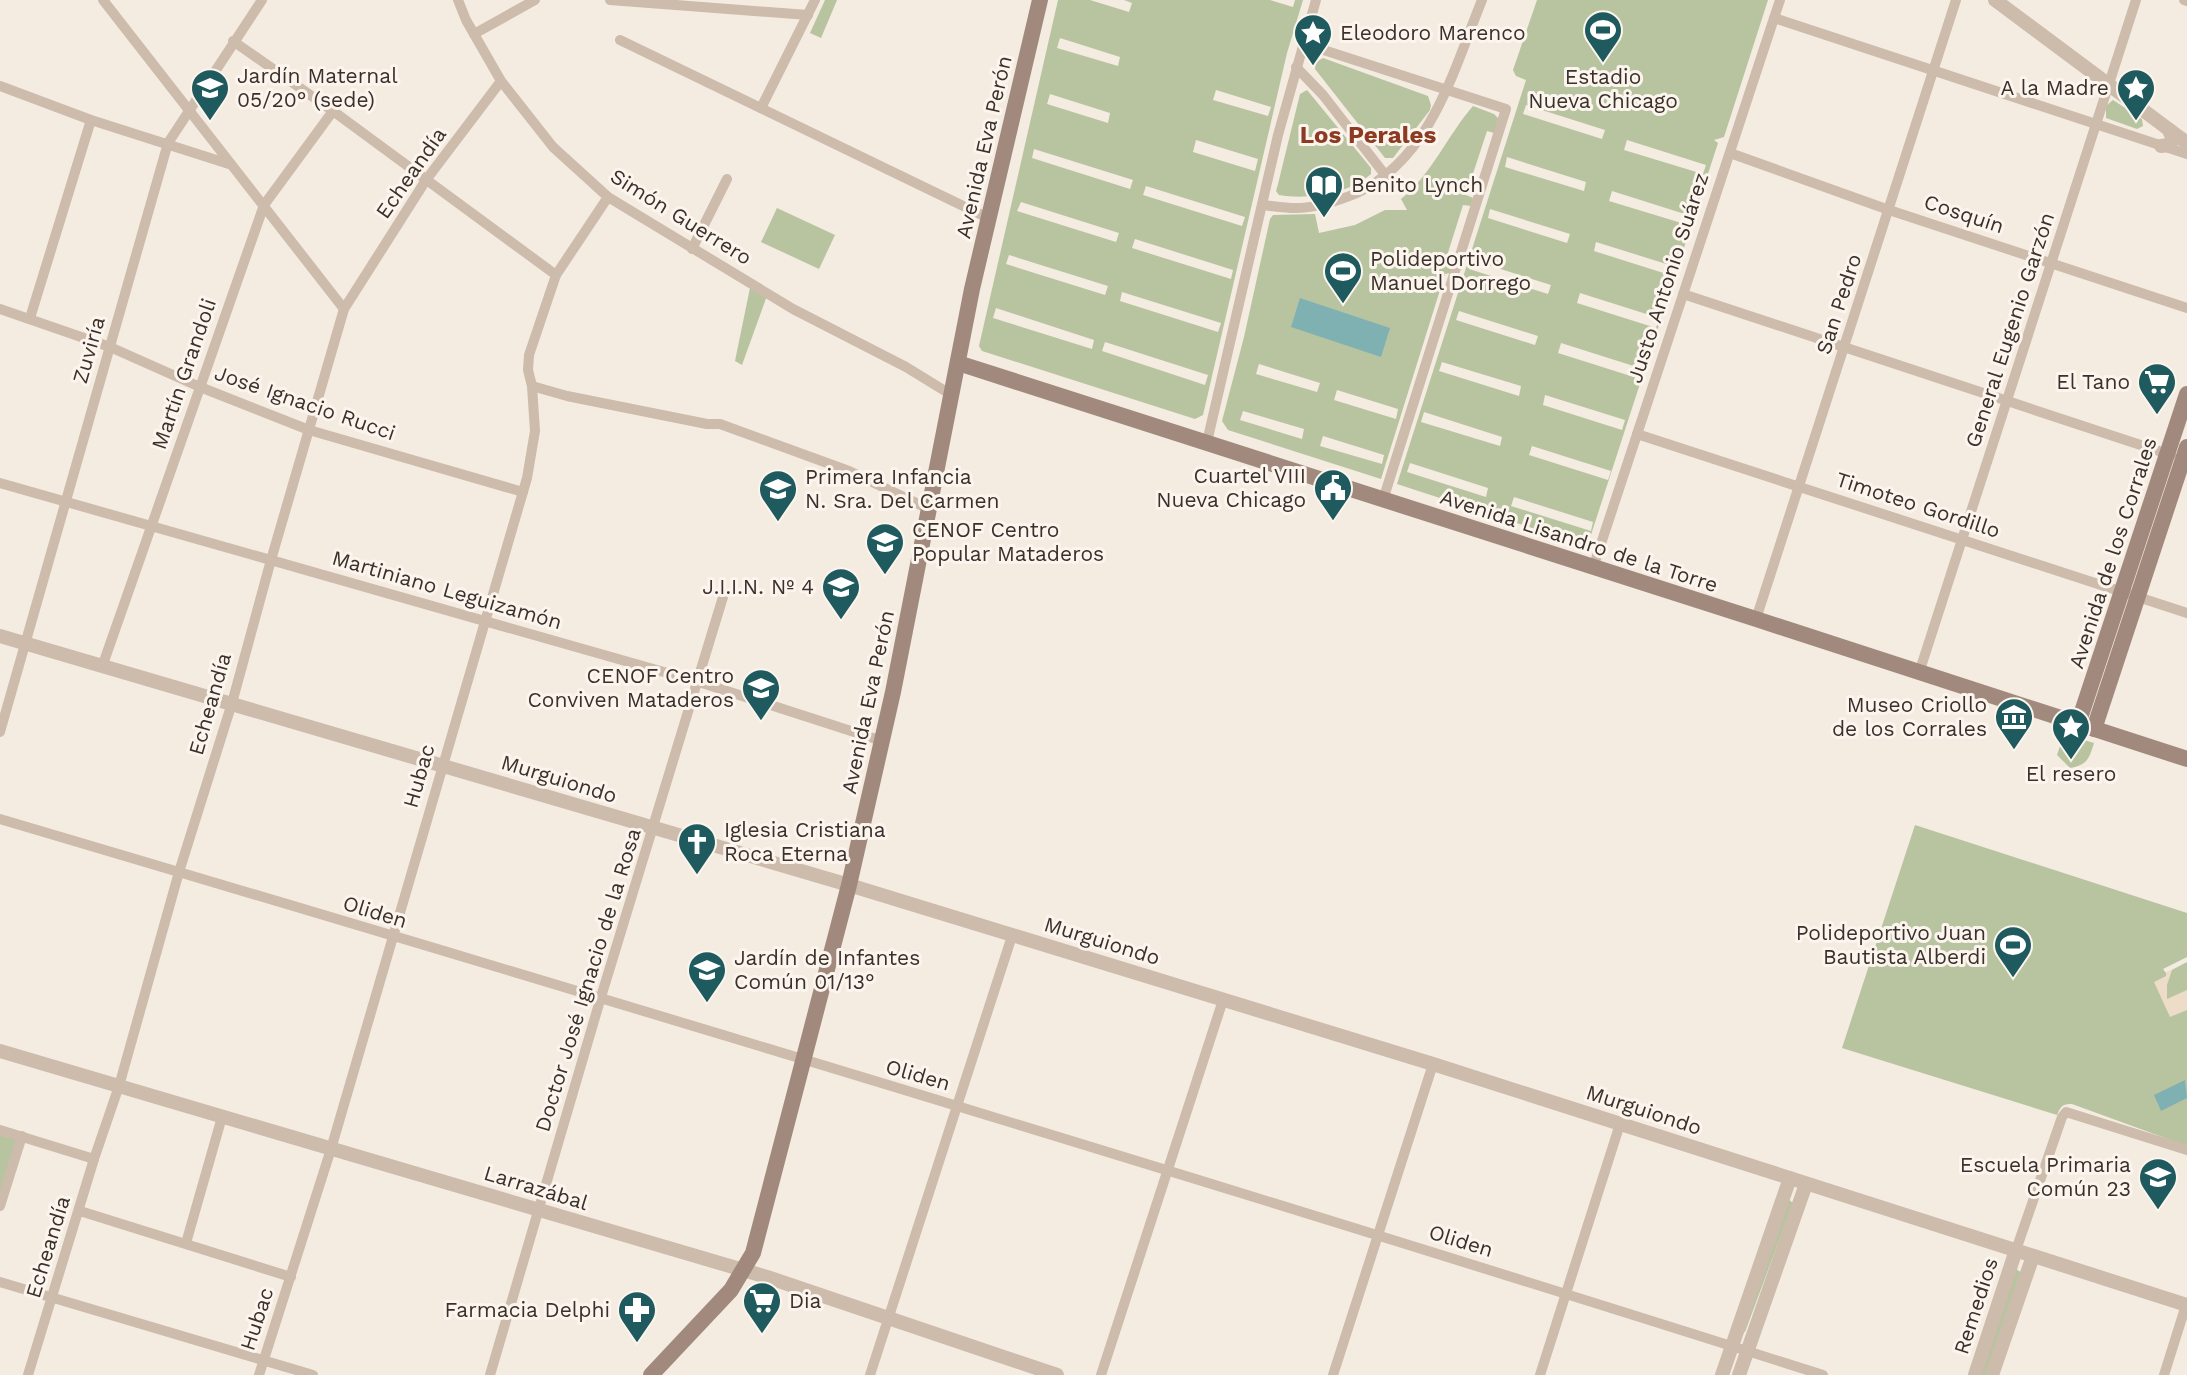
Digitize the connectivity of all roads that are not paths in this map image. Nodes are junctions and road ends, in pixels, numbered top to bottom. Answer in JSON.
{"nodes":[{"id":1,"x":103,"y":0,"type":"edge"},
{"id":2,"x":262,"y":0,"type":"edge"},
{"id":3,"x":458,"y":0,"type":"edge"},
{"id":4,"x":535,"y":0,"type":"edge"},
{"id":5,"x":610,"y":0,"type":"edge"},
{"id":6,"x":815,"y":0,"type":"edge"},
{"id":7,"x":1040,"y":0,"type":"edge"},
{"id":8,"x":1316,"y":0,"type":"edge"},
{"id":9,"x":1482,"y":0,"type":"edge"},
{"id":10,"x":1780,"y":0,"type":"edge"},
{"id":11,"x":1956,"y":0,"type":"edge"},
{"id":12,"x":1995,"y":0,"type":"edge"},
{"id":13,"x":2136,"y":0,"type":"edge"},
{"id":14,"x":808,"y":15,"type":"junction"},
{"id":15,"x":1774,"y":18,"type":"junction"},
{"id":16,"x":474,"y":34,"type":"junction"},
{"id":17,"x":620,"y":40,"type":"dead end"},
{"id":18,"x":233,"y":41,"type":"junction"},
{"id":19,"x":1303,"y":43,"type":"junction"},
{"id":20,"x":1296,"y":67,"type":"junction"},
{"id":21,"x":1934,"y":71,"type":"junction"},
{"id":22,"x":502,"y":80,"type":"junction"},
{"id":23,"x":2109,"y":84,"type":"junction"},
{"id":24,"x":0,"y":86,"type":"edge"},
{"id":25,"x":1445,"y":90,"type":"junction"},
{"id":26,"x":761,"y":107,"type":"junction"},
{"id":27,"x":189,"y":110,"type":"junction"},
{"id":28,"x":333,"y":111,"type":"junction"},
{"id":29,"x":91,"y":120,"type":"junction"},
{"id":30,"x":2096,"y":125,"type":"junction"},
{"id":31,"x":2169,"y":130,"type":"junction"},
{"id":32,"x":168,"y":143,"type":"junction"},
{"id":33,"x":2187,"y":143,"type":"edge"},
{"id":34,"x":2161,"y":146,"type":"junction"},
{"id":35,"x":1730,"y":153,"type":"junction"},
{"id":36,"x":2187,"y":155,"type":"edge"},
{"id":37,"x":229,"y":164,"type":"junction"},
{"id":38,"x":1386,"y":176,"type":"junction"},
{"id":39,"x":727,"y":179,"type":"dead end"},
{"id":40,"x":426,"y":180,"type":"junction"},
{"id":41,"x":608,"y":197,"type":"junction"},
{"id":42,"x":264,"y":205,"type":"junction"},
{"id":43,"x":1262,"y":205,"type":"junction"},
{"id":44,"x":1889,"y":210,"type":"junction"},
{"id":45,"x":988,"y":219,"type":"junction"},
{"id":46,"x":692,"y":249,"type":"junction"},
{"id":47,"x":2052,"y":263,"type":"junction"},
{"id":48,"x":556,"y":275,"type":"junction"},
{"id":49,"x":1683,"y":294,"type":"junction"},
{"id":50,"x":2187,"y":307,"type":"edge"},
{"id":51,"x":0,"y":309,"type":"edge"},
{"id":52,"x":344,"y":309,"type":"junction"},
{"id":53,"x":30,"y":318,"type":"junction"},
{"id":54,"x":110,"y":347,"type":"junction"},
{"id":55,"x":1845,"y":348,"type":"junction"},
{"id":56,"x":957,"y":363,"type":"junction"},
{"id":57,"x":200,"y":387,"type":"junction"},
{"id":58,"x":533,"y":387,"type":"junction"},
{"id":59,"x":950,"y":394,"type":"junction"},
{"id":60,"x":2187,"y":394,"type":"edge"},
{"id":61,"x":2007,"y":401,"type":"junction"},
{"id":62,"x":309,"y":430,"type":"junction"},
{"id":63,"x":1637,"y":434,"type":"junction"},
{"id":64,"x":1207,"y":442,"type":"junction"},
{"id":65,"x":2181,"y":455,"type":"edge"},
{"id":66,"x":0,"y":483,"type":"edge"},
{"id":67,"x":1801,"y":486,"type":"junction"},
{"id":68,"x":523,"y":492,"type":"junction"},
{"id":69,"x":1383,"y":500,"type":"junction"},
{"id":70,"x":68,"y":501,"type":"junction"},
{"id":71,"x":929,"y":509,"type":"junction"},
{"id":72,"x":152,"y":525,"type":"junction"},
{"id":73,"x":1962,"y":540,"type":"junction"},
{"id":74,"x":271,"y":560,"type":"junction"},
{"id":75,"x":1593,"y":568,"type":"junction"},
{"id":76,"x":2129,"y":595,"type":"junction"},
{"id":77,"x":723,"y":597,"type":"dead end"},
{"id":78,"x":2187,"y":613,"type":"edge"},
{"id":79,"x":1756,"y":618,"type":"junction"},
{"id":80,"x":485,"y":620,"type":"junction"},
{"id":81,"x":0,"y":636,"type":"edge"},
{"id":82,"x":25,"y":643,"type":"junction"},
{"id":83,"x":102,"y":667,"type":"junction"},
{"id":84,"x":1919,"y":673,"type":"junction"},
{"id":85,"x":699,"y":682,"type":"junction"},
{"id":86,"x":232,"y":703,"type":"junction"},
{"id":87,"x":2078,"y":724,"type":"junction"},
{"id":88,"x":2094,"y":729,"type":"junction"},
{"id":89,"x":0,"y":732,"type":"edge"},
{"id":90,"x":882,"y":741,"type":"junction"},
{"id":91,"x":2187,"y":760,"type":"edge"},
{"id":92,"x":442,"y":765,"type":"junction"},
{"id":93,"x":0,"y":819,"type":"edge"},
{"id":94,"x":654,"y":829,"type":"junction"},
{"id":95,"x":180,"y":872,"type":"junction"},
{"id":96,"x":849,"y":885,"type":"junction"},
{"id":97,"x":1012,"y":936,"type":"junction"},
{"id":98,"x":391,"y":937,"type":"junction"},
{"id":99,"x":601,"y":997,"type":"junction"},
{"id":100,"x":1223,"y":1000,"type":"junction"},
{"id":101,"x":0,"y":1051,"type":"edge"},
{"id":102,"x":804,"y":1061,"type":"junction"},
{"id":103,"x":1433,"y":1064,"type":"junction"},
{"id":104,"x":119,"y":1086,"type":"junction"},
{"id":105,"x":957,"y":1106,"type":"junction"},
{"id":106,"x":222,"y":1117,"type":"junction"},
{"id":107,"x":1620,"y":1124,"type":"junction"},
{"id":108,"x":0,"y":1130,"type":"edge"},
{"id":109,"x":22,"y":1136,"type":"junction"},
{"id":110,"x":331,"y":1149,"type":"junction"},
{"id":111,"x":2187,"y":1150,"type":"edge"},
{"id":112,"x":94,"y":1159,"type":"junction"},
{"id":113,"x":1168,"y":1170,"type":"junction"},
{"id":114,"x":1790,"y":1178,"type":"junction"},
{"id":115,"x":1806,"y":1184,"type":"junction"},
{"id":116,"x":0,"y":1206,"type":"edge"},
{"id":117,"x":80,"y":1211,"type":"junction"},
{"id":118,"x":540,"y":1211,"type":"junction"},
{"id":119,"x":1378,"y":1236,"type":"junction"},
{"id":120,"x":186,"y":1243,"type":"junction"},
{"id":121,"x":2016,"y":1250,"type":"junction"},
{"id":122,"x":2033,"y":1256,"type":"junction"},
{"id":123,"x":744,"y":1271,"type":"junction"},
{"id":124,"x":291,"y":1277,"type":"junction"},
{"id":125,"x":0,"y":1282,"type":"edge"},
{"id":126,"x":1566,"y":1294,"type":"junction"},
{"id":127,"x":52,"y":1297,"type":"junction"},
{"id":128,"x":2186,"y":1305,"type":"edge"},
{"id":129,"x":889,"y":1317,"type":"junction"},
{"id":130,"x":1731,"y":1346,"type":"junction"},
{"id":131,"x":1747,"y":1351,"type":"junction"},
{"id":132,"x":263,"y":1360,"type":"junction"},
{"id":133,"x":28,"y":1375,"type":"edge"},
{"id":134,"x":259,"y":1375,"type":"edge"},
{"id":135,"x":313,"y":1375,"type":"edge"},
{"id":136,"x":491,"y":1375,"type":"edge"},
{"id":137,"x":650,"y":1375,"type":"edge"},
{"id":138,"x":870,"y":1375,"type":"edge"},
{"id":139,"x":1058,"y":1375,"type":"edge"},
{"id":140,"x":1101,"y":1375,"type":"edge"},
{"id":141,"x":1334,"y":1375,"type":"edge"},
{"id":142,"x":1540,"y":1375,"type":"edge"},
{"id":143,"x":1721,"y":1375,"type":"edge"},
{"id":144,"x":1739,"y":1375,"type":"edge"},
{"id":145,"x":1823,"y":1375,"type":"edge"},
{"id":146,"x":1975,"y":1375,"type":"edge"},
{"id":147,"x":1992,"y":1375,"type":"edge"},
{"id":148,"x":2164,"y":1375,"type":"edge"}],
"edges":[{"from":1,"to":27,"type":"street"},
{"from":2,"to":18,"type":"street","name":"Zuviría"},
{"from":3,"to":16,"type":"street","name":"Simón Guerrero"},
{"from":4,"to":16,"type":"street"},
{"from":5,"to":14,"type":"street"},
{"from":6,"to":14,"type":"street"},
{"from":7,"to":45,"type":"main road","name":"Avenida Eva Perón"},
{"from":8,"to":19,"type":"street"},
{"from":9,"to":25,"type":"street"},
{"from":10,"to":15,"type":"street","name":"Justo Antonio Suárez"},
{"from":11,"to":21,"type":"street","name":"San Pedro"},
{"from":12,"to":23,"type":"street"},
{"from":13,"to":23,"type":"street","name":"General Eugenio Garzón"},
{"from":14,"to":26,"type":"street"},
{"from":15,"to":21,"type":"street"},
{"from":15,"to":35,"type":"street","name":"Justo Antonio Suárez"},
{"from":16,"to":22,"type":"street","name":"Simón Guerrero"},
{"from":17,"to":26,"type":"street"},
{"from":18,"to":27,"type":"street","name":"Zuviría"},
{"from":18,"to":28,"type":"street"},
{"from":19,"to":20,"type":"street"},
{"from":19,"to":25,"type":"street"},
{"from":20,"to":38,"type":"street"},
{"from":20,"to":43,"type":"street"},
{"from":21,"to":30,"type":"street"},
{"from":21,"to":44,"type":"street","name":"San Pedro"},
{"from":22,"to":40,"type":"street","name":"Echeandía"},
{"from":22,"to":41,"type":"street","name":"Simón Guerrero"},
{"from":23,"to":30,"type":"street","name":"General Eugenio Garzón"},
{"from":23,"to":31,"type":"street"},
{"from":24,"to":29,"type":"street"},
{"from":25,"to":38,"type":"street"},
{"from":25,"to":69,"type":"street"},
{"from":26,"to":45,"type":"street"},
{"from":27,"to":32,"type":"street","name":"Zuviría"},
{"from":27,"to":37,"type":"street"},
{"from":28,"to":40,"type":"street"},
{"from":28,"to":42,"type":"street","name":"Martín Grandoli"},
{"from":29,"to":32,"type":"street"},
{"from":29,"to":53,"type":"street"},
{"from":30,"to":34,"type":"street"},
{"from":30,"to":47,"type":"street","name":"General Eugenio Garzón"},
{"from":31,"to":33,"type":"street"},
{"from":31,"to":34,"type":"street"},
{"from":32,"to":37,"type":"street"},
{"from":32,"to":54,"type":"street","name":"Zuviría"},
{"from":34,"to":36,"type":"street"},
{"from":35,"to":44,"type":"street","name":"Cosquín"},
{"from":35,"to":49,"type":"street","name":"Justo Antonio Suárez"},
{"from":37,"to":42,"type":"street"},
{"from":38,"to":43,"type":"street"},
{"from":39,"to":46,"type":"street"},
{"from":40,"to":48,"type":"street"},
{"from":40,"to":52,"type":"street","name":"Echeandía"},
{"from":41,"to":46,"type":"street","name":"Simón Guerrero"},
{"from":41,"to":48,"type":"street","name":"Hubac"},
{"from":42,"to":52,"type":"street"},
{"from":42,"to":57,"type":"street","name":"Martín Grandoli"},
{"from":43,"to":64,"type":"street"},
{"from":44,"to":47,"type":"street","name":"Cosquín"},
{"from":44,"to":55,"type":"street","name":"San Pedro"},
{"from":45,"to":56,"type":"main road","name":"Avenida Eva Perón"},
{"from":46,"to":59,"type":"street","name":"Simón Guerrero"},
{"from":47,"to":50,"type":"street","name":"Cosquín"},
{"from":47,"to":61,"type":"street","name":"General Eugenio Garzón"},
{"from":48,"to":58,"type":"street","name":"Hubac"},
{"from":49,"to":55,"type":"street"},
{"from":49,"to":63,"type":"street","name":"Justo Antonio Suárez"},
{"from":51,"to":53,"type":"street","name":"José Ignacio Rucci"},
{"from":52,"to":62,"type":"street","name":"Echeandía"},
{"from":53,"to":54,"type":"street","name":"José Ignacio Rucci"},
{"from":54,"to":57,"type":"street","name":"José Ignacio Rucci"},
{"from":54,"to":70,"type":"street","name":"Zuviría"},
{"from":55,"to":61,"type":"street"},
{"from":55,"to":67,"type":"street","name":"San Pedro"},
{"from":56,"to":59,"type":"main road","name":"Avenida Eva Perón"},
{"from":56,"to":64,"type":"main road","name":"Avenida Lisandro de la Torre"},
{"from":57,"to":62,"type":"street","name":"José Ignacio Rucci"},
{"from":57,"to":72,"type":"street","name":"Martín Grandoli"},
{"from":58,"to":68,"type":"street","name":"Hubac"},
{"from":58,"to":71,"type":"street"},
{"from":59,"to":71,"type":"main road","name":"Avenida Eva Perón"},
{"from":60,"to":65,"type":"main road","name":"Avenida de los Corrales"},
{"from":61,"to":65,"type":"street"},
{"from":61,"to":73,"type":"street","name":"General Eugenio Garzón"},
{"from":62,"to":68,"type":"street","name":"José Ignacio Rucci"},
{"from":62,"to":74,"type":"street","name":"Echeandía"},
{"from":63,"to":67,"type":"street","name":"Timoteo Gordillo"},
{"from":63,"to":75,"type":"street","name":"Justo Antonio Suárez"},
{"from":64,"to":69,"type":"main road","name":"Avenida Lisandro de la Torre"},
{"from":65,"to":76,"type":"main road","name":"Avenida de los Corrales"},
{"from":66,"to":70,"type":"street","name":"Martiniano Leguizamón"},
{"from":67,"to":73,"type":"street","name":"Timoteo Gordillo"},
{"from":67,"to":79,"type":"street","name":"San Pedro"},
{"from":68,"to":80,"type":"street","name":"Hubac"},
{"from":69,"to":75,"type":"main road","name":"Avenida Lisandro de la Torre"},
{"from":70,"to":72,"type":"street","name":"Martiniano Leguizamón"},
{"from":70,"to":82,"type":"street","name":"Zuviría"},
{"from":71,"to":90,"type":"main road","name":"Avenida Eva Perón"},
{"from":72,"to":74,"type":"street","name":"Martiniano Leguizamón"},
{"from":72,"to":83,"type":"street","name":"Martín Grandoli"},
{"from":73,"to":76,"type":"street","name":"Timoteo Gordillo"},
{"from":73,"to":84,"type":"street","name":"General Eugenio Garzón"},
{"from":74,"to":80,"type":"street","name":"Martiniano Leguizamón"},
{"from":74,"to":86,"type":"street","name":"Echeandía"},
{"from":75,"to":79,"type":"main road","name":"Avenida Lisandro de la Torre"},
{"from":76,"to":78,"type":"street","name":"Timoteo Gordillo"},
{"from":76,"to":87,"type":"main road","name":"Avenida de los Corrales"},
{"from":76,"to":88,"type":"main road","name":"Avenida de los Corrales"},
{"from":77,"to":85,"type":"street","name":"Doctor José Ignacio de la Rosa"},
{"from":79,"to":84,"type":"main road","name":"Avenida Lisandro de la Torre"},
{"from":80,"to":85,"type":"street","name":"Martiniano Leguizamón"},
{"from":80,"to":92,"type":"street","name":"Hubac"},
{"from":81,"to":82,"type":"street","name":"Murguiondo"},
{"from":82,"to":83,"type":"street","name":"Murguiondo"},
{"from":82,"to":89,"type":"street","name":"Zuviría"},
{"from":83,"to":86,"type":"street","name":"Murguiondo"},
{"from":84,"to":87,"type":"main road","name":"Avenida Lisandro de la Torre"},
{"from":85,"to":90,"type":"street","name":"Martiniano Leguizamón"},
{"from":85,"to":94,"type":"street","name":"Doctor José Ignacio de la Rosa"},
{"from":86,"to":92,"type":"street","name":"Murguiondo"},
{"from":86,"to":95,"type":"street","name":"Echeandía"},
{"from":87,"to":88,"type":"main road","name":"Avenida Lisandro de la Torre"},
{"from":88,"to":91,"type":"main road","name":"Avenida Lisandro de la Torre"},
{"from":90,"to":96,"type":"main road","name":"Avenida Eva Perón"},
{"from":92,"to":94,"type":"street","name":"Murguiondo"},
{"from":92,"to":98,"type":"street","name":"Hubac"},
{"from":93,"to":95,"type":"street","name":"Oliden"},
{"from":94,"to":96,"type":"street","name":"Murguiondo"},
{"from":94,"to":99,"type":"street","name":"Doctor José Ignacio de la Rosa"},
{"from":95,"to":98,"type":"street","name":"Oliden"},
{"from":95,"to":104,"type":"street","name":"Echeandía"},
{"from":96,"to":97,"type":"street","name":"Murguiondo"},
{"from":96,"to":102,"type":"main road","name":"Avenida Eva Perón"},
{"from":97,"to":100,"type":"street","name":"Murguiondo"},
{"from":97,"to":105,"type":"street"},
{"from":98,"to":99,"type":"street","name":"Oliden"},
{"from":98,"to":110,"type":"street","name":"Hubac"},
{"from":99,"to":102,"type":"street","name":"Oliden"},
{"from":99,"to":118,"type":"street","name":"Doctor José Ignacio de la Rosa"},
{"from":100,"to":103,"type":"street","name":"Murguiondo"},
{"from":100,"to":113,"type":"street"},
{"from":101,"to":104,"type":"street","name":"Larrazábal"},
{"from":102,"to":105,"type":"street","name":"Oliden"},
{"from":102,"to":123,"type":"main road","name":"Avenida Eva Perón"},
{"from":103,"to":107,"type":"street","name":"Murguiondo"},
{"from":103,"to":119,"type":"street"},
{"from":104,"to":106,"type":"street","name":"Larrazábal"},
{"from":104,"to":112,"type":"street","name":"Echeandía"},
{"from":105,"to":113,"type":"street","name":"Oliden"},
{"from":105,"to":129,"type":"street"},
{"from":106,"to":110,"type":"street","name":"Larrazábal"},
{"from":106,"to":120,"type":"street"},
{"from":107,"to":114,"type":"street","name":"Murguiondo"},
{"from":107,"to":126,"type":"street"},
{"from":108,"to":109,"type":"street"},
{"from":109,"to":112,"type":"street"},
{"from":109,"to":116,"type":"street"},
{"from":110,"to":118,"type":"street","name":"Larrazábal"},
{"from":110,"to":124,"type":"street","name":"Hubac"},
{"from":111,"to":121,"type":"street"},
{"from":112,"to":117,"type":"street","name":"Echeandía"},
{"from":113,"to":119,"type":"street","name":"Oliden"},
{"from":113,"to":140,"type":"street"},
{"from":114,"to":115,"type":"street","name":"Murguiondo"},
{"from":114,"to":130,"type":"street"},
{"from":115,"to":121,"type":"street","name":"Murguiondo"},
{"from":115,"to":131,"type":"street"},
{"from":117,"to":120,"type":"street"},
{"from":117,"to":127,"type":"street","name":"Echeandía"},
{"from":118,"to":123,"type":"street","name":"Larrazábal"},
{"from":118,"to":136,"type":"street","name":"Doctor José Ignacio de la Rosa"},
{"from":119,"to":126,"type":"street","name":"Oliden"},
{"from":119,"to":141,"type":"street"},
{"from":120,"to":124,"type":"street"},
{"from":121,"to":122,"type":"street","name":"Murguiondo"},
{"from":121,"to":146,"type":"street","name":"Remedios"},
{"from":122,"to":128,"type":"street","name":"Murguiondo"},
{"from":122,"to":147,"type":"street","name":"Remedios"},
{"from":123,"to":129,"type":"street","name":"Larrazábal"},
{"from":123,"to":137,"type":"main road","name":"Avenida Eva Perón"},
{"from":124,"to":132,"type":"street","name":"Hubac"},
{"from":125,"to":127,"type":"street"},
{"from":126,"to":130,"type":"street","name":"Oliden"},
{"from":126,"to":142,"type":"street"},
{"from":127,"to":132,"type":"street"},
{"from":127,"to":133,"type":"street","name":"Echeandía"},
{"from":128,"to":148,"type":"street"},
{"from":129,"to":138,"type":"street"},
{"from":129,"to":139,"type":"street","name":"Larrazábal"},
{"from":130,"to":131,"type":"street","name":"Oliden"},
{"from":130,"to":143,"type":"street"},
{"from":131,"to":144,"type":"street"},
{"from":131,"to":145,"type":"street","name":"Oliden"},
{"from":132,"to":134,"type":"street","name":"Hubac"},
{"from":132,"to":135,"type":"street"}]}
